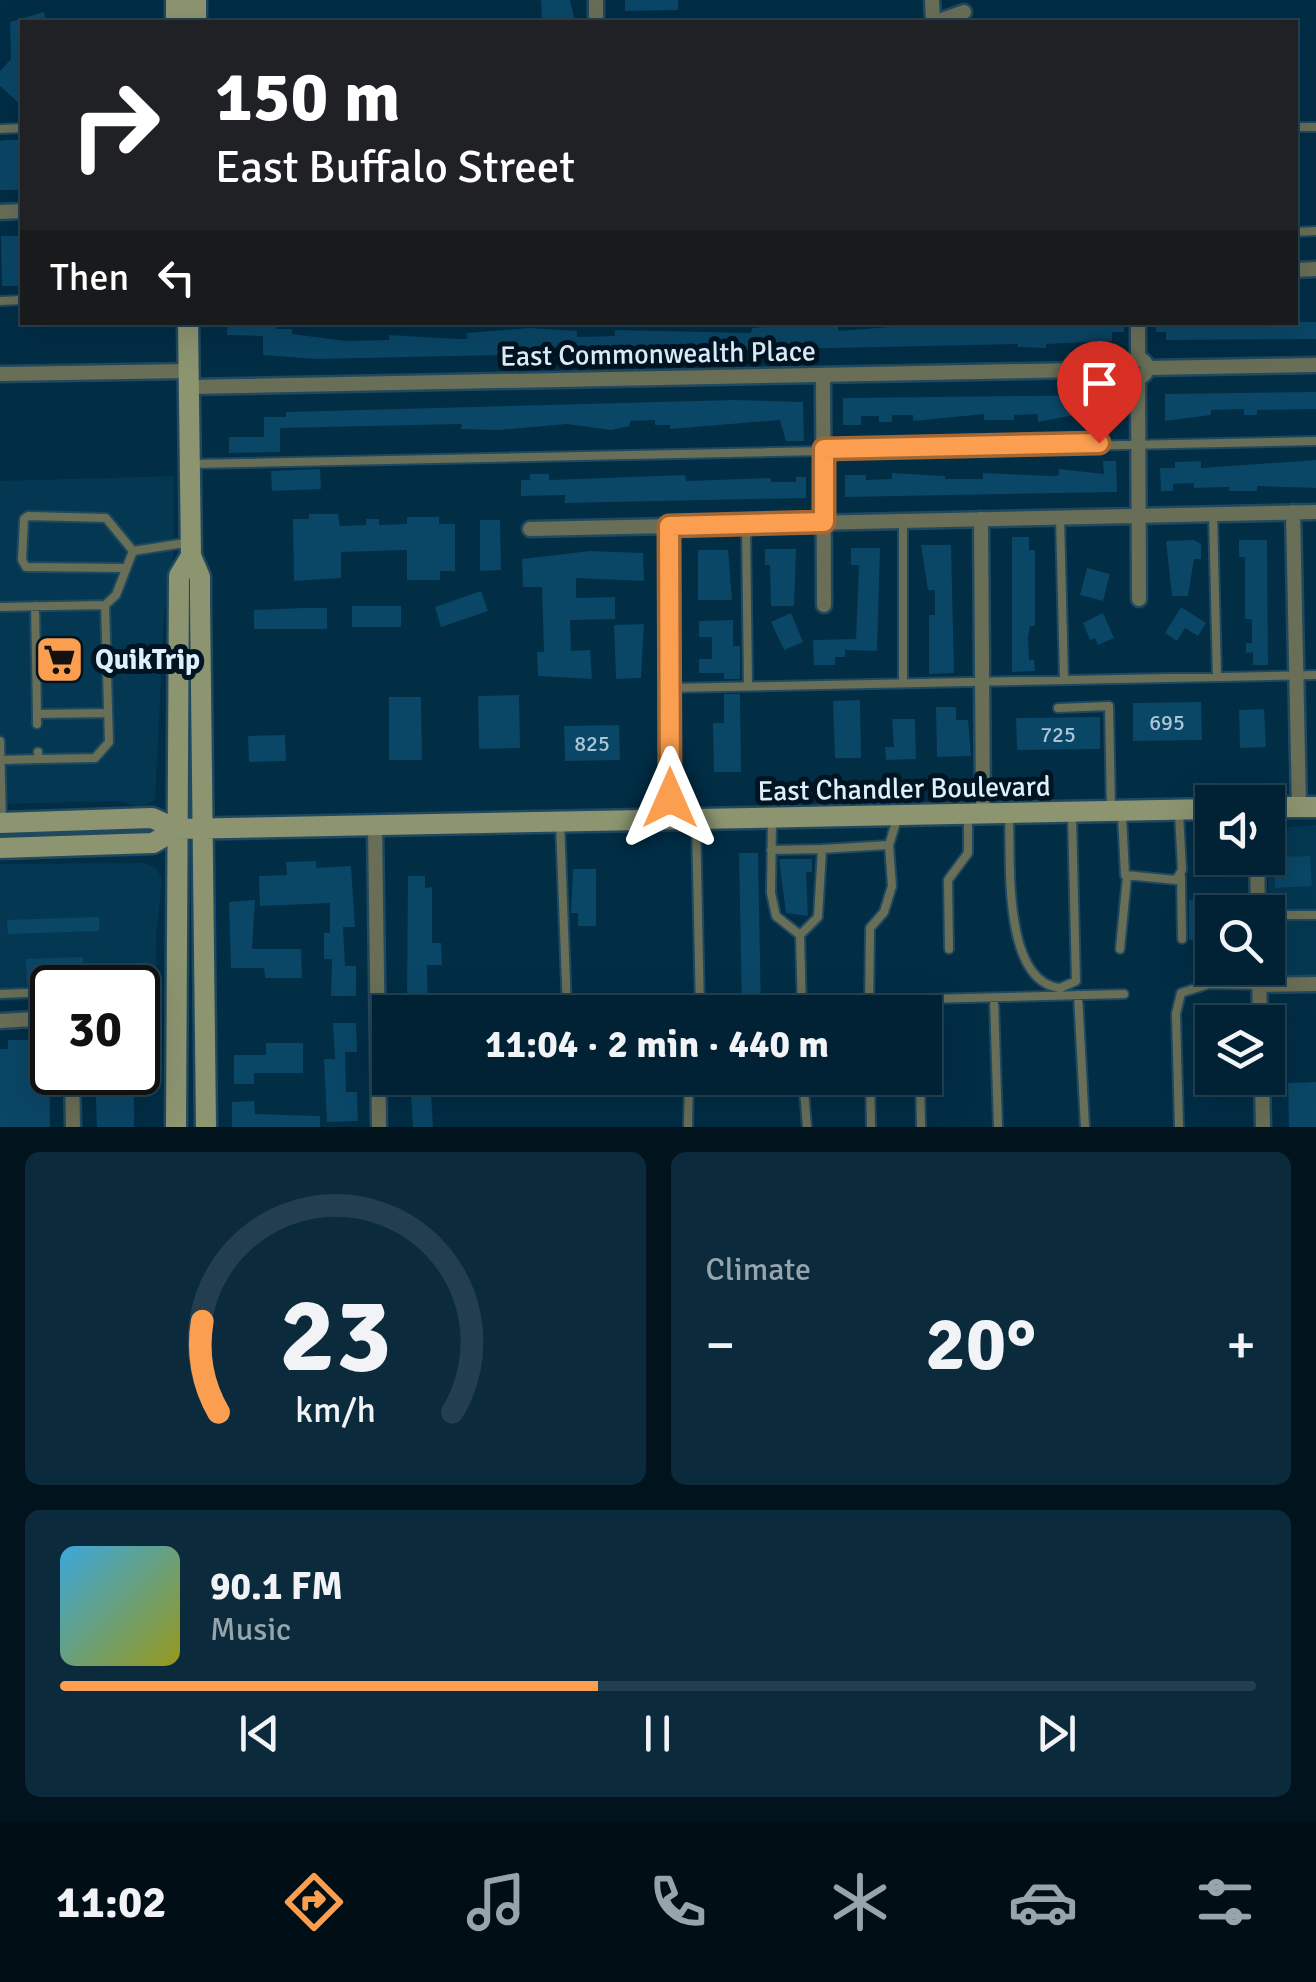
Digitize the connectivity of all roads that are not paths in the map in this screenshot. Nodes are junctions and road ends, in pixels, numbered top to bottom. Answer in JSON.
{"nodes":[{"id":1,"x":964,"y":12,"type":"dead end"},
{"id":2,"x":940,"y":20,"type":"edge"},
{"id":3,"x":188,"y":325,"type":"edge"},
{"id":4,"x":1138,"y":325,"type":"edge"},
{"id":5,"x":1316,"y":365,"type":"edge"},
{"id":6,"x":1138,"y":368,"type":"junction"},
{"id":7,"x":0,"y":374,"type":"edge"},
{"id":8,"x":824,"y":375,"type":"junction"},
{"id":9,"x":189,"y":379,"type":"junction"},
{"id":10,"x":1316,"y":441,"type":"edge"},
{"id":11,"x":1138,"y":442,"type":"junction"},
{"id":12,"x":824,"y":449,"type":"junction"},
{"id":13,"x":190,"y":464,"type":"junction"},
{"id":14,"x":1294,"y":512,"type":"junction"},
{"id":15,"x":1316,"y":512,"type":"edge"},
{"id":16,"x":1213,"y":514,"type":"junction"},
{"id":17,"x":1138,"y":516,"type":"junction"},
{"id":18,"x":1060,"y":517,"type":"junction"},
{"id":19,"x":981,"y":519,"type":"junction"},
{"id":20,"x":903,"y":521,"type":"junction"},
{"id":21,"x":824,"y":522,"type":"junction"},
{"id":22,"x":746,"y":524,"type":"junction"},
{"id":23,"x":669,"y":526,"type":"junction"},
{"id":24,"x":530,"y":529,"type":"dead end"},
{"id":25,"x":191,"y":549,"type":"junction"},
{"id":26,"x":133,"y":551,"type":"junction"},
{"id":27,"x":124,"y":568,"type":"junction"},
{"id":28,"x":1139,"y":599,"type":"dead end"},
{"id":29,"x":105,"y":605,"type":"junction"},
{"id":30,"x":34,"y":606,"type":"junction"},
{"id":31,"x":824,"y":606,"type":"dead end"},
{"id":32,"x":0,"y":607,"type":"edge"},
{"id":33,"x":1316,"y":675,"type":"edge"},
{"id":34,"x":1296,"y":676,"type":"junction"},
{"id":35,"x":1217,"y":677,"type":"junction"},
{"id":36,"x":1064,"y":680,"type":"junction"},
{"id":37,"x":982,"y":682,"type":"junction"},
{"id":38,"x":903,"y":684,"type":"junction"},
{"id":39,"x":748,"y":686,"type":"junction"},
{"id":40,"x":670,"y":688,"type":"junction"},
{"id":41,"x":1058,"y":708,"type":"dead end"},
{"id":42,"x":108,"y":713,"type":"junction"},
{"id":43,"x":0,"y":741,"type":"edge"},
{"id":44,"x":0,"y":760,"type":"edge"},
{"id":45,"x":0,"y":780,"type":"edge"},
{"id":46,"x":1307,"y":807,"type":"edge"},
{"id":47,"x":1195,"y":808,"type":"edge"},
{"id":48,"x":1178,"y":809,"type":"junction"},
{"id":49,"x":1116,"y":811,"type":"junction"},
{"id":50,"x":1072,"y":812,"type":"junction"},
{"id":51,"x":1009,"y":813,"type":"junction"},
{"id":52,"x":976,"y":814,"type":"junction"},
{"id":53,"x":898,"y":815,"type":"junction"},
{"id":54,"x":772,"y":819,"type":"junction"},
{"id":55,"x":670,"y":820,"type":"junction"},
{"id":56,"x":696,"y":820,"type":"junction"},
{"id":57,"x":560,"y":822,"type":"junction"},
{"id":58,"x":1,"y":823,"type":"edge"},
{"id":59,"x":375,"y":826,"type":"junction"},
{"id":60,"x":201,"y":828,"type":"junction"},
{"id":61,"x":177,"y":829,"type":"junction"},
{"id":62,"x":890,"y":845,"type":"junction"},
{"id":63,"x":0,"y":848,"type":"edge"},
{"id":64,"x":822,"y":848,"type":"junction"},
{"id":65,"x":770,"y":850,"type":"junction"},
{"id":66,"x":1127,"y":877,"type":"junction"},
{"id":67,"x":1180,"y":877,"type":"junction"},
{"id":68,"x":1316,"y":914,"type":"edge"},
{"id":69,"x":1285,"y":915,"type":"edge"},
{"id":70,"x":800,"y":935,"type":"junction"},
{"id":71,"x":1182,"y":939,"type":"dead end"},
{"id":72,"x":1120,"y":949,"type":"dead end"},
{"id":73,"x":949,"y":950,"type":"dead end"},
{"id":74,"x":1316,"y":984,"type":"edge"},
{"id":75,"x":1206,"y":985,"type":"edge"},
{"id":76,"x":1259,"y":985,"type":"edge"},
{"id":77,"x":1285,"y":985,"type":"edge"},
{"id":78,"x":30,"y":993,"type":"edge"},
{"id":79,"x":0,"y":994,"type":"edge"},
{"id":80,"x":1124,"y":994,"type":"dead end"},
{"id":81,"x":566,"y":995,"type":"edge"},
{"id":82,"x":700,"y":995,"type":"edge"},
{"id":83,"x":802,"y":995,"type":"edge"},
{"id":84,"x":869,"y":995,"type":"edge"},
{"id":85,"x":1078,"y":995,"type":"junction"},
{"id":86,"x":994,"y":998,"type":"junction"},
{"id":87,"x":942,"y":1005,"type":"edge"},
{"id":88,"x":1260,"y":1005,"type":"edge"},
{"id":89,"x":30,"y":1019,"type":"edge"},
{"id":90,"x":0,"y":1021,"type":"edge"},
{"id":91,"x":73,"y":1095,"type":"edge"},
{"id":92,"x":686,"y":1095,"type":"edge"},
{"id":93,"x":805,"y":1095,"type":"edge"},
{"id":94,"x":870,"y":1095,"type":"edge"},
{"id":95,"x":920,"y":1095,"type":"edge"},
{"id":96,"x":1262,"y":1095,"type":"edge"},
{"id":97,"x":74,"y":1127,"type":"edge"},
{"id":98,"x":176,"y":1127,"type":"edge"},
{"id":99,"x":206,"y":1127,"type":"edge"},
{"id":100,"x":379,"y":1127,"type":"edge"},
{"id":101,"x":688,"y":1127,"type":"edge"},
{"id":102,"x":807,"y":1127,"type":"edge"},
{"id":103,"x":870,"y":1127,"type":"edge"},
{"id":104,"x":921,"y":1127,"type":"edge"},
{"id":105,"x":998,"y":1127,"type":"edge"},
{"id":106,"x":1085,"y":1127,"type":"edge"},
{"id":107,"x":1179,"y":1127,"type":"edge"},
{"id":108,"x":1263,"y":1127,"type":"edge"}],
"edges":[{"from":1,"to":2,"type":"street"},
{"from":3,"to":9,"type":"main road"},
{"from":4,"to":6,"type":"street"},
{"from":5,"to":6,"type":"street","name":"East Commonwealth Place"},
{"from":6,"to":8,"type":"street","name":"East Commonwealth Place"},
{"from":6,"to":11,"type":"street"},
{"from":7,"to":9,"type":"street","name":"East Commonwealth Place"},
{"from":8,"to":9,"type":"street","name":"East Commonwealth Place"},
{"from":8,"to":12,"type":"street"},
{"from":9,"to":13,"type":"main road"},
{"from":10,"to":11,"type":"lane"},
{"from":11,"to":12,"type":"lane"},
{"from":11,"to":17,"type":"street"},
{"from":12,"to":13,"type":"lane"},
{"from":12,"to":21,"type":"street"},
{"from":13,"to":25,"type":"main road"},
{"from":14,"to":15,"type":"street"},
{"from":14,"to":16,"type":"street"},
{"from":14,"to":34,"type":"street"},
{"from":16,"to":17,"type":"street"},
{"from":16,"to":35,"type":"lane"},
{"from":17,"to":18,"type":"street"},
{"from":17,"to":28,"type":"street"},
{"from":18,"to":19,"type":"street"},
{"from":18,"to":36,"type":"lane"},
{"from":19,"to":20,"type":"street"},
{"from":19,"to":37,"type":"street"},
{"from":20,"to":21,"type":"street"},
{"from":20,"to":38,"type":"lane"},
{"from":21,"to":22,"type":"street"},
{"from":21,"to":31,"type":"street"},
{"from":22,"to":23,"type":"street"},
{"from":22,"to":39,"type":"lane"},
{"from":23,"to":24,"type":"street"},
{"from":23,"to":40,"type":"street"},
{"from":25,"to":26,"type":"lane"},
{"from":25,"to":60,"type":"main road"},
{"from":25,"to":61,"type":"main road"},
{"from":26,"to":27,"type":"lane"},
{"from":26,"to":27,"type":"lane"},
{"from":27,"to":29,"type":"lane"},
{"from":29,"to":30,"type":"lane"},
{"from":29,"to":42,"type":"lane"},
{"from":30,"to":32,"type":"lane"},
{"from":30,"to":42,"type":"lane"},
{"from":33,"to":34,"type":"lane"},
{"from":34,"to":35,"type":"lane"},
{"from":34,"to":46,"type":"street"},
{"from":35,"to":36,"type":"lane"},
{"from":36,"to":37,"type":"lane"},
{"from":37,"to":38,"type":"lane"},
{"from":37,"to":52,"type":"street"},
{"from":38,"to":39,"type":"lane"},
{"from":39,"to":40,"type":"lane"},
{"from":40,"to":55,"type":"street"},
{"from":41,"to":49,"type":"lane"},
{"from":42,"to":44,"type":"lane"},
{"from":43,"to":44,"type":"lane"},
{"from":44,"to":45,"type":"lane"},
{"from":45,"to":58,"type":"lane"},
{"from":47,"to":48,"type":"main road","name":"East Chandler Boulevard"},
{"from":48,"to":49,"type":"main road","name":"East Chandler Boulevard"},
{"from":48,"to":67,"type":"lane"},
{"from":49,"to":50,"type":"main road","name":"East Chandler Boulevard"},
{"from":49,"to":66,"type":"lane"},
{"from":50,"to":51,"type":"main road","name":"East Chandler Boulevard"},
{"from":50,"to":51,"type":"lane"},
{"from":51,"to":52,"type":"main road","name":"East Chandler Boulevard"},
{"from":52,"to":53,"type":"main road","name":"East Chandler Boulevard"},
{"from":52,"to":73,"type":"lane"},
{"from":53,"to":54,"type":"main road","name":"East Chandler Boulevard"},
{"from":53,"to":62,"type":"lane"},
{"from":54,"to":56,"type":"main road","name":"East Chandler Boulevard"},
{"from":54,"to":65,"type":"lane"},
{"from":55,"to":56,"type":"main road","name":"East Chandler Boulevard"},
{"from":55,"to":57,"type":"main road","name":"East Chandler Boulevard"},
{"from":56,"to":82,"type":"lane"},
{"from":57,"to":59,"type":"main road","name":"East Chandler Boulevard"},
{"from":57,"to":81,"type":"lane"},
{"from":58,"to":61,"type":"main road","name":"East Chandler Boulevard"},
{"from":59,"to":60,"type":"main road","name":"East Chandler Boulevard"},
{"from":59,"to":100,"type":"street"},
{"from":60,"to":61,"type":"main road","name":"East Chandler Boulevard"},
{"from":60,"to":99,"type":"main road"},
{"from":61,"to":63,"type":"main road","name":"East Chandler Boulevard"},
{"from":61,"to":98,"type":"main road"},
{"from":62,"to":64,"type":"lane"},
{"from":62,"to":84,"type":"lane"},
{"from":64,"to":65,"type":"lane"},
{"from":64,"to":70,"type":"lane"},
{"from":65,"to":70,"type":"lane"},
{"from":66,"to":67,"type":"lane"},
{"from":66,"to":72,"type":"lane"},
{"from":67,"to":71,"type":"lane"},
{"from":68,"to":69,"type":"lane"},
{"from":70,"to":83,"type":"lane"},
{"from":74,"to":77,"type":"street"},
{"from":75,"to":107,"type":"lane"},
{"from":76,"to":88,"type":"street"},
{"from":78,"to":79,"type":"lane"},
{"from":80,"to":85,"type":"lane"},
{"from":85,"to":86,"type":"lane"},
{"from":85,"to":106,"type":"lane"},
{"from":86,"to":87,"type":"lane"},
{"from":86,"to":105,"type":"lane"},
{"from":89,"to":90,"type":"street"},
{"from":91,"to":97,"type":"street"},
{"from":92,"to":101,"type":"lane"},
{"from":93,"to":102,"type":"lane"},
{"from":94,"to":103,"type":"lane"},
{"from":95,"to":104,"type":"lane"},
{"from":96,"to":108,"type":"street"}]}
